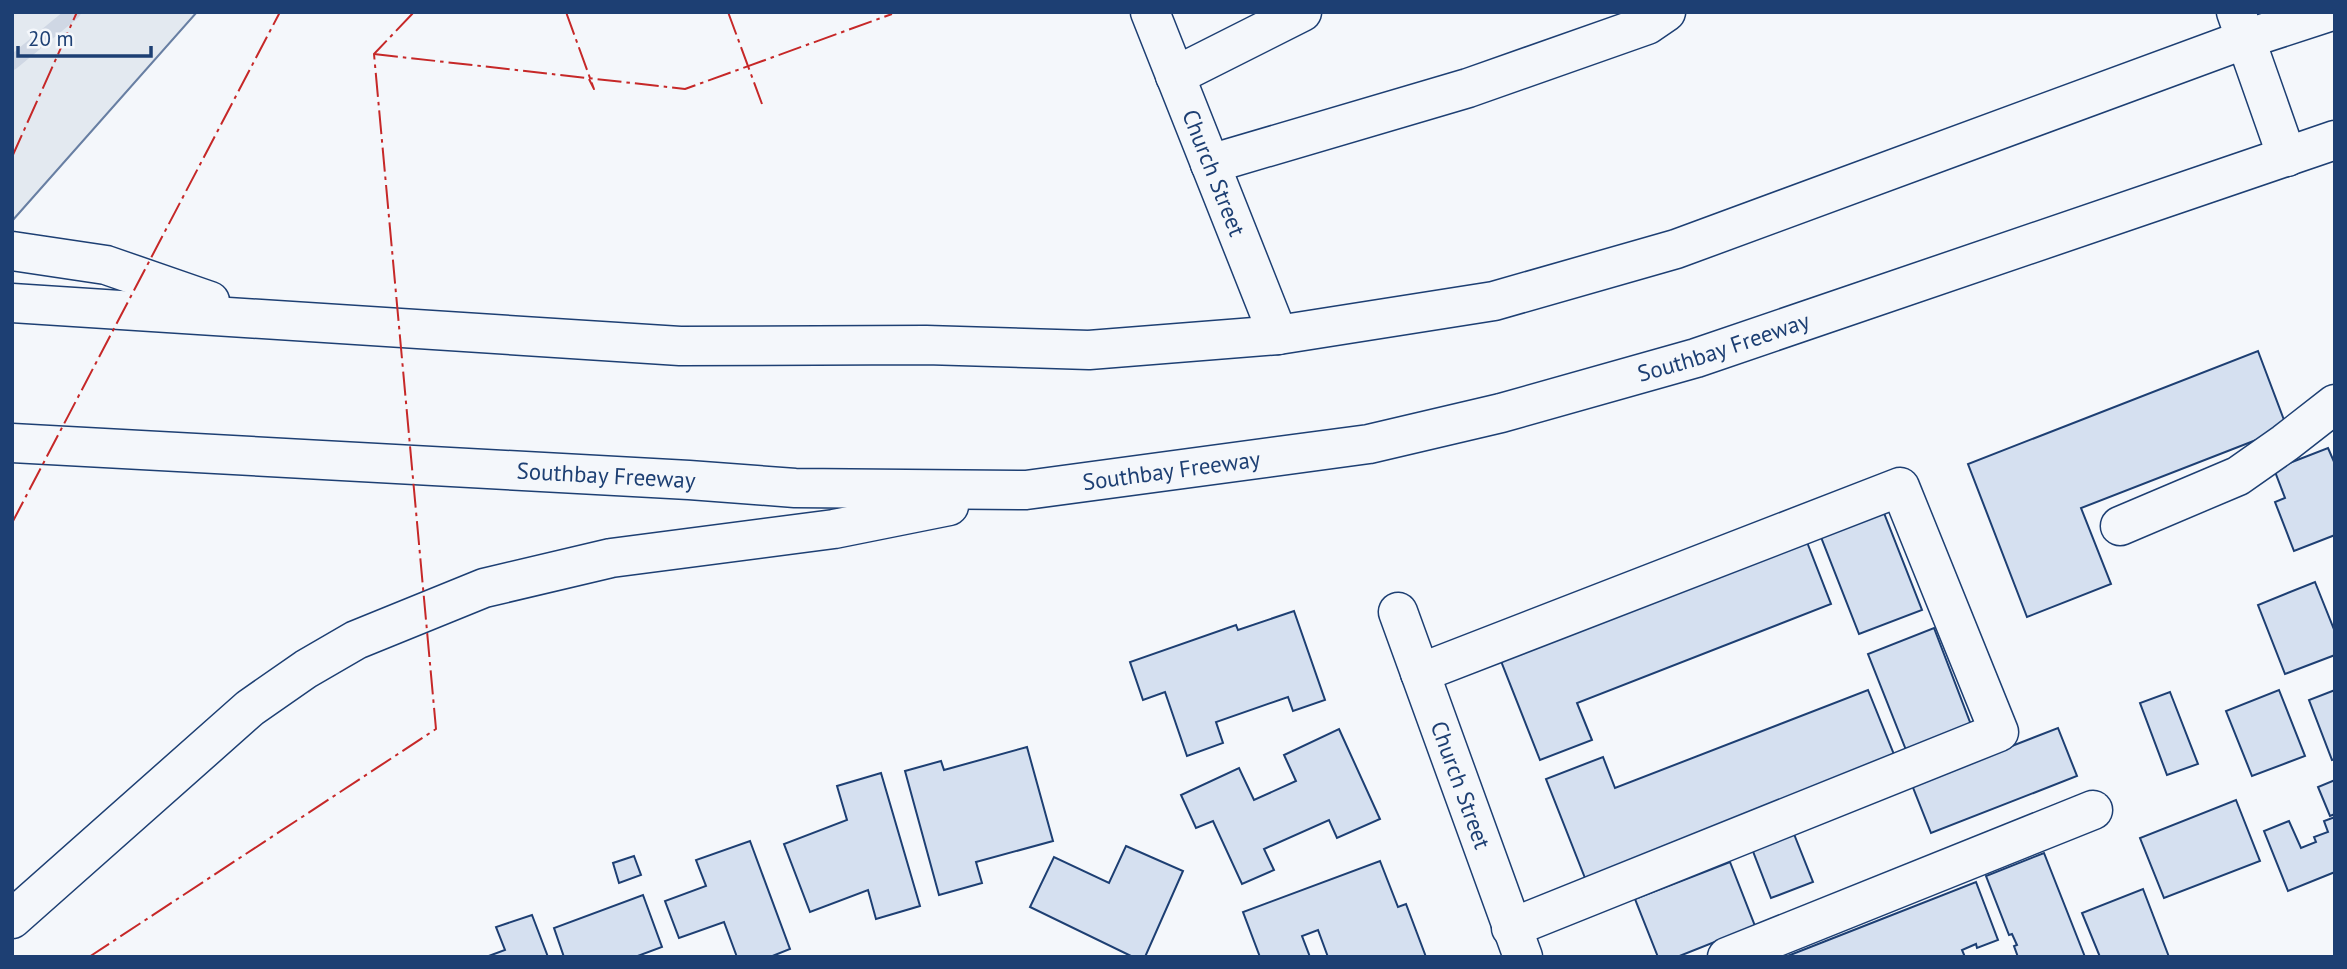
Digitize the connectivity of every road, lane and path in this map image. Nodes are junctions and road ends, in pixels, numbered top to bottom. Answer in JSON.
{"nodes":[{"id":1,"x":1150,"y":12,"type":"edge"},
{"id":2,"x":1302,"y":12,"type":"edge"},
{"id":3,"x":1665,"y":12,"type":"edge"},
{"id":4,"x":2329,"y":12,"type":"edge"},
{"id":5,"x":2241,"y":26,"type":"edge"},
{"id":6,"x":1175,"y":76,"type":"junction"},
{"id":7,"x":2335,"y":140,"type":"edge"},
{"id":8,"x":2287,"y":157,"type":"junction"},
{"id":9,"x":1210,"y":164,"type":"junction"},
{"id":10,"x":12,"y":251,"type":"edge"},
{"id":11,"x":12,"y":303,"type":"edge"},
{"id":12,"x":262,"y":318,"type":"junction"},
{"id":13,"x":1278,"y":335,"type":"junction"},
{"id":14,"x":2335,"y":404,"type":"edge"},
{"id":15,"x":12,"y":443,"type":"edge"},
{"id":16,"x":1026,"y":490,"type":"junction"},
{"id":17,"x":2120,"y":526,"type":"dead end"},
{"id":18,"x":1398,"y":611,"type":"dead end"},
{"id":19,"x":1420,"y":673,"type":"junction"},
{"id":20,"x":2093,"y":810,"type":"dead end"},
{"id":21,"x":12,"y":919,"type":"edge"},
{"id":22,"x":1517,"y":942,"type":"edge"},
{"id":23,"x":1727,"y":957,"type":"edge"}],
"edges":[{"from":1,"to":6,"type":"main road","name":"Church Street"},
{"from":2,"to":6,"type":"main road"},
{"from":3,"to":9,"type":"main road"},
{"from":4,"to":5,"type":"main road"},
{"from":5,"to":8,"type":"main road"},
{"from":5,"to":13,"type":"main road"},
{"from":6,"to":9,"type":"main road","name":"Church Street"},
{"from":7,"to":8,"type":"main road","name":"Southbay Freeway"},
{"from":8,"to":16,"type":"main road","name":"Southbay Freeway"},
{"from":9,"to":13,"type":"main road","name":"Church Street"},
{"from":10,"to":12,"type":"main road"},
{"from":11,"to":12,"type":"main road"},
{"from":12,"to":13,"type":"main road"},
{"from":14,"to":17,"type":"main road"},
{"from":15,"to":16,"type":"main road","name":"Southbay Freeway"},
{"from":16,"to":21,"type":"main road"},
{"from":18,"to":19,"type":"main road","name":"Church Street"},
{"from":19,"to":22,"type":"main road","name":"Church Street"},
{"from":19,"to":22,"type":"main road"},
{"from":20,"to":23,"type":"main road"}]}
